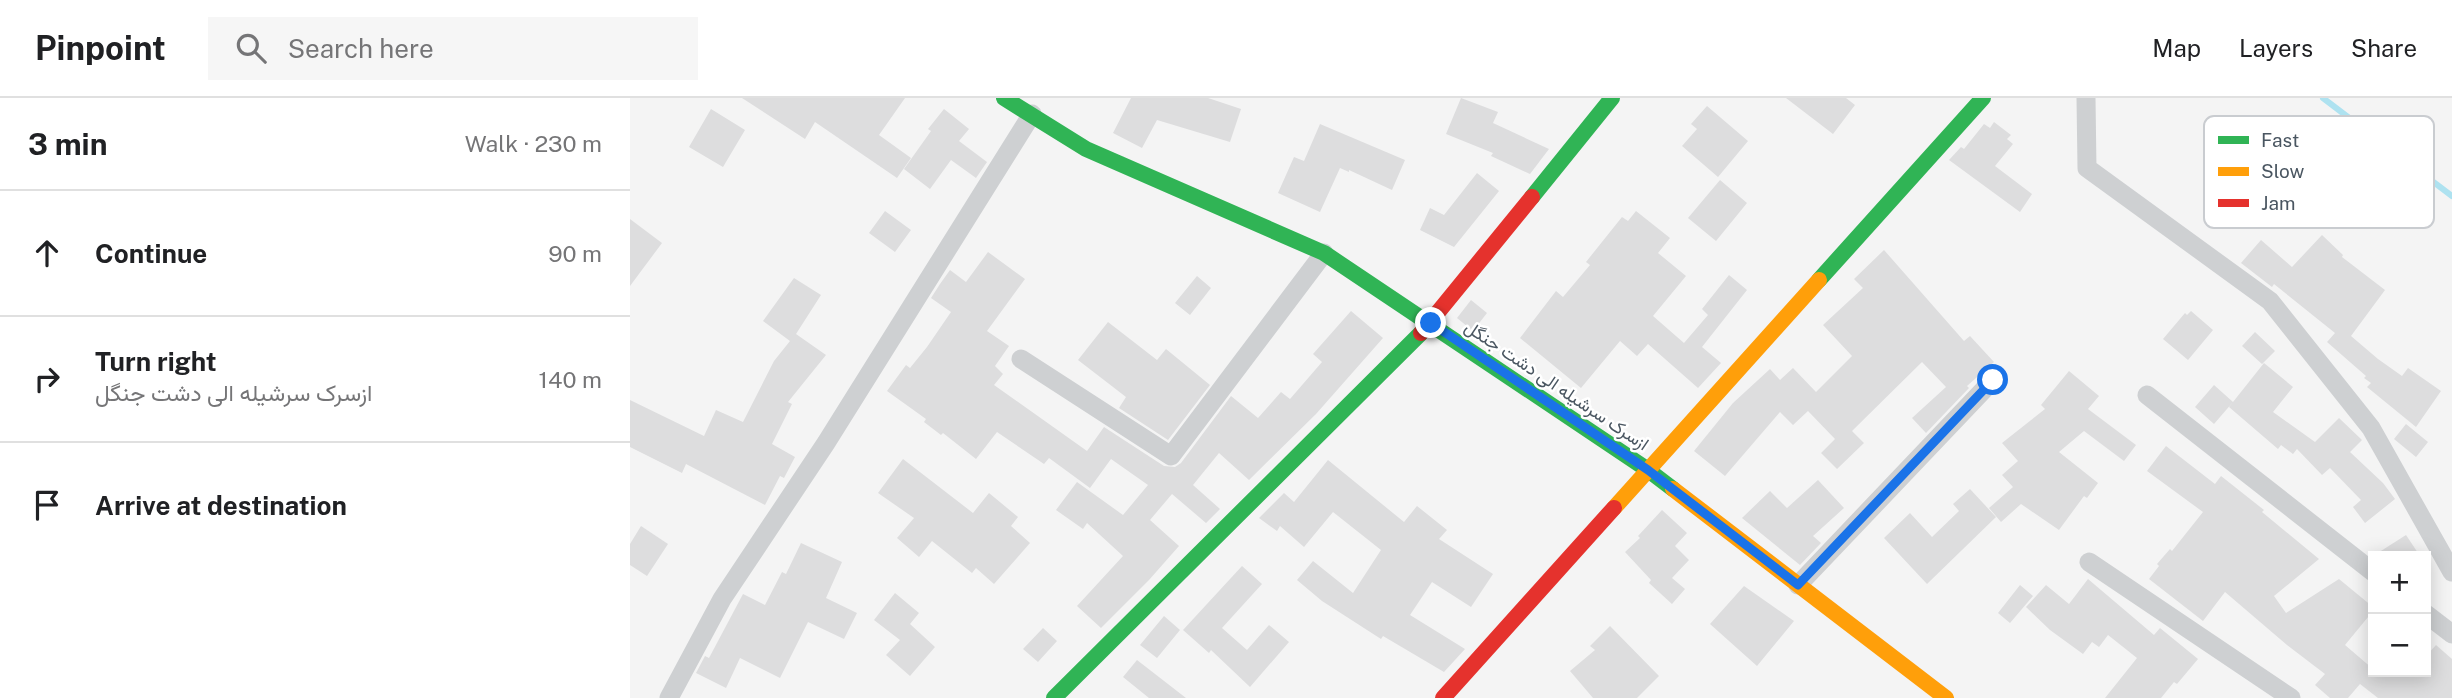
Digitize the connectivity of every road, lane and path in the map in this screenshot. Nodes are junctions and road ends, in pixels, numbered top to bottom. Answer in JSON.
{"nodes":[{"id":1,"x":1004,"y":98,"type":"edge"},
{"id":2,"x":1612,"y":98,"type":"edge"},
{"id":3,"x":1983,"y":98,"type":"edge"},
{"id":4,"x":2086,"y":98,"type":"edge"},
{"id":5,"x":1032,"y":114,"type":"junction"},
{"id":6,"x":1324,"y":253,"type":"junction"},
{"id":7,"x":1431,"y":323,"type":"junction"},
{"id":8,"x":1021,"y":359,"type":"dead end"},
{"id":9,"x":1993,"y":380,"type":"dead end"},
{"id":10,"x":2147,"y":395,"type":"dead end"},
{"id":11,"x":1648,"y":470,"type":"junction"},
{"id":12,"x":2089,"y":562,"type":"dead end"},
{"id":13,"x":2368,"y":568,"type":"edge"},
{"id":14,"x":2452,"y":572,"type":"edge"},
{"id":15,"x":1798,"y":585,"type":"junction"},
{"id":16,"x":2431,"y":618,"type":"edge"},
{"id":17,"x":2452,"y":634,"type":"edge"},
{"id":18,"x":669,"y":698,"type":"edge"},
{"id":19,"x":1054,"y":698,"type":"edge"},
{"id":20,"x":1443,"y":698,"type":"edge"},
{"id":21,"x":1945,"y":698,"type":"edge"},
{"id":22,"x":2291,"y":698,"type":"edge"}],
"edges":[{"from":1,"to":5,"type":"street","name":"ازسرک سرشیله الی دشت جنگل"},
{"from":2,"to":7,"type":"street"},
{"from":3,"to":11,"type":"street"},
{"from":4,"to":14,"type":"street"},
{"from":5,"to":6,"type":"street","name":"ازسرک سرشیله الی دشت جنگل"},
{"from":5,"to":18,"type":"street"},
{"from":6,"to":7,"type":"street","name":"ازسرک سرشیله الی دشت جنگل"},
{"from":6,"to":8,"type":"street"},
{"from":7,"to":11,"type":"street","name":"ازسرک سرشیله الی دشت جنگل"},
{"from":7,"to":19,"type":"street"},
{"from":9,"to":15,"type":"street"},
{"from":10,"to":13,"type":"street"},
{"from":11,"to":15,"type":"street","name":"ازسرک سرشیله الی دشت جنگل"},
{"from":11,"to":20,"type":"street"},
{"from":12,"to":22,"type":"street"},
{"from":15,"to":21,"type":"street","name":"ازسرک سرشیله الی دشت جنگل"},
{"from":16,"to":17,"type":"street"}]}
